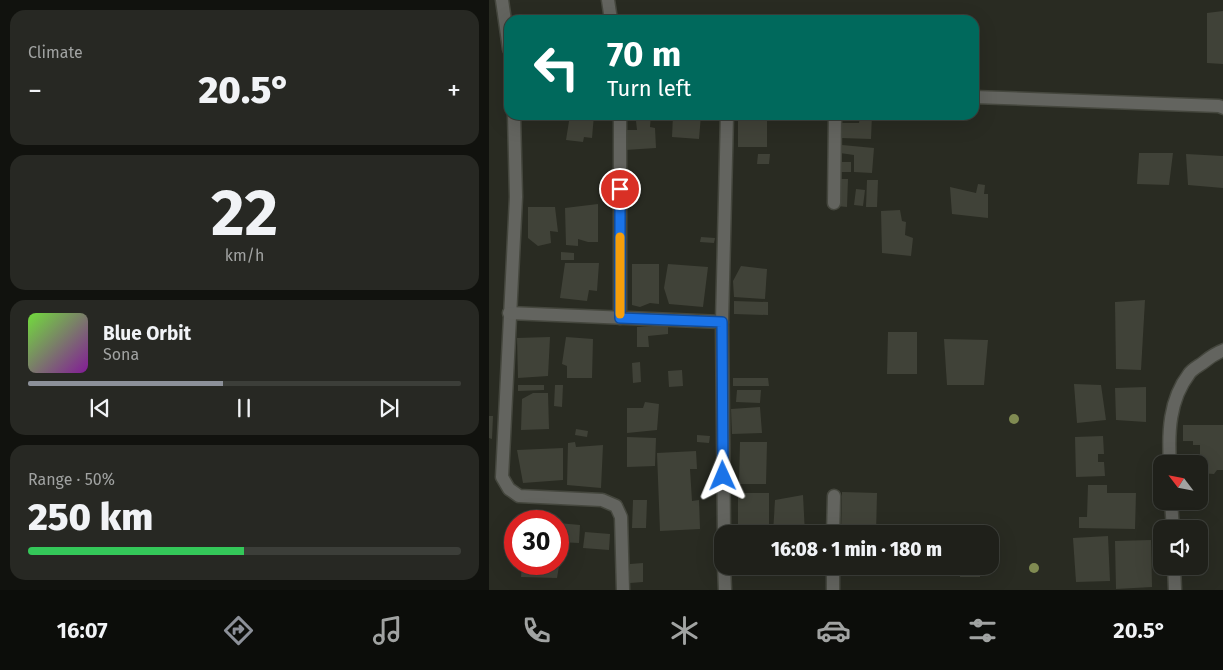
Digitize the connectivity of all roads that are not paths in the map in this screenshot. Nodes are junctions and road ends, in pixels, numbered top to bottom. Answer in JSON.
{"nodes":[{"id":1,"x":502,"y":0,"type":"edge"},
{"id":2,"x":608,"y":0,"type":"edge"},
{"id":3,"x":504,"y":15,"type":"edge"},
{"id":4,"x":610,"y":15,"type":"edge"},
{"id":5,"x":979,"y":97,"type":"edge"},
{"id":6,"x":1223,"y":108,"type":"edge"},
{"id":7,"x":514,"y":120,"type":"edge"},
{"id":8,"x":620,"y":120,"type":"edge"},
{"id":9,"x":727,"y":120,"type":"edge"},
{"id":10,"x":835,"y":120,"type":"edge"},
{"id":11,"x":834,"y":203,"type":"dead end"},
{"id":12,"x":509,"y":313,"type":"junction"},
{"id":13,"x":620,"y":318,"type":"junction"},
{"id":14,"x":722,"y":322,"type":"junction"},
{"id":15,"x":1223,"y":350,"type":"edge"},
{"id":16,"x":1170,"y":455,"type":"edge"},
{"id":17,"x":833,"y":496,"type":"dead end"},
{"id":18,"x":724,"y":525,"type":"edge"},
{"id":19,"x":833,"y":525,"type":"edge"},
{"id":20,"x":724,"y":575,"type":"edge"},
{"id":21,"x":833,"y":575,"type":"edge"},
{"id":22,"x":1174,"y":575,"type":"edge"},
{"id":23,"x":623,"y":590,"type":"edge"},
{"id":24,"x":725,"y":590,"type":"edge"},
{"id":25,"x":833,"y":590,"type":"edge"},
{"id":26,"x":1175,"y":590,"type":"edge"}],
"edges":[{"from":1,"to":3,"type":"street"},
{"from":2,"to":4,"type":"street"},
{"from":5,"to":6,"type":"street"},
{"from":7,"to":12,"type":"street"},
{"from":8,"to":13,"type":"street"},
{"from":9,"to":14,"type":"street"},
{"from":10,"to":11,"type":"street"},
{"from":12,"to":13,"type":"street"},
{"from":12,"to":23,"type":"street"},
{"from":13,"to":14,"type":"street"},
{"from":14,"to":18,"type":"street"},
{"from":15,"to":16,"type":"street"},
{"from":17,"to":19,"type":"street"},
{"from":20,"to":24,"type":"street"},
{"from":21,"to":25,"type":"street"},
{"from":22,"to":26,"type":"street"}]}
